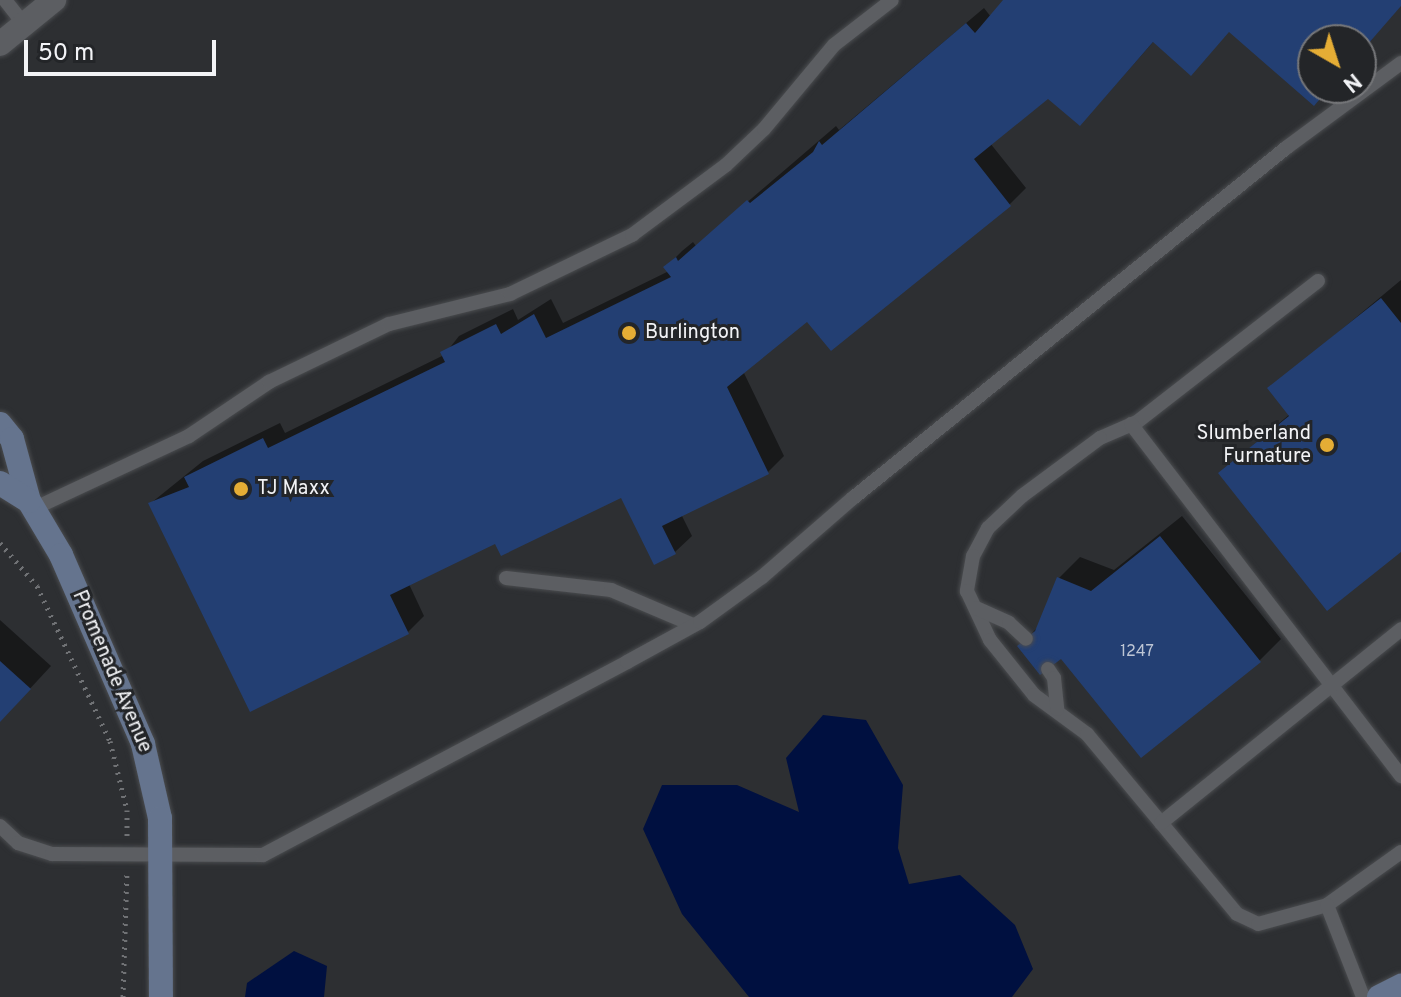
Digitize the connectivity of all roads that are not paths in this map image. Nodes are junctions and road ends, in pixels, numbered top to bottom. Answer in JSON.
{"nodes":[{"id":1,"x":5,"y":0,"type":"edge"},
{"id":2,"x":54,"y":0,"type":"edge"},
{"id":3,"x":892,"y":0,"type":"edge"},
{"id":4,"x":24,"y":24,"type":"junction"},
{"id":5,"x":0,"y":44,"type":"edge"},
{"id":6,"x":1401,"y":63,"type":"edge"},
{"id":7,"x":1318,"y":281,"type":"dead end"},
{"id":8,"x":0,"y":424,"type":"edge"},
{"id":9,"x":1131,"y":424,"type":"junction"},
{"id":10,"x":0,"y":483,"type":"edge"},
{"id":11,"x":31,"y":505,"type":"junction"},
{"id":12,"x":506,"y":578,"type":"dead end"},
{"id":13,"x":976,"y":608,"type":"junction"},
{"id":14,"x":693,"y":625,"type":"junction"},
{"id":15,"x":1401,"y":629,"type":"edge"},
{"id":16,"x":1026,"y":639,"type":"dead end"},
{"id":17,"x":1048,"y":669,"type":"dead end"},
{"id":18,"x":1330,"y":686,"type":"junction"},
{"id":19,"x":1057,"y":709,"type":"junction"},
{"id":20,"x":1401,"y":776,"type":"edge"},
{"id":21,"x":1161,"y":823,"type":"junction"},
{"id":22,"x":0,"y":826,"type":"edge"},
{"id":23,"x":1401,"y":852,"type":"edge"},
{"id":24,"x":162,"y":856,"type":"junction"},
{"id":25,"x":1327,"y":905,"type":"junction"},
{"id":26,"x":1401,"y":986,"type":"edge"},
{"id":27,"x":161,"y":997,"type":"edge"},
{"id":28,"x":1363,"y":997,"type":"edge"},
{"id":29,"x":1379,"y":997,"type":"edge"}],
"edges":[{"from":1,"to":4,"type":"lane"},
{"from":2,"to":4,"type":"street"},
{"from":3,"to":11,"type":"lane"},
{"from":4,"to":5,"type":"street"},
{"from":6,"to":14,"type":"lane"},
{"from":7,"to":9,"type":"lane"},
{"from":8,"to":11,"type":"street","name":"Promenade Avenue"},
{"from":9,"to":13,"type":"lane"},
{"from":9,"to":18,"type":"lane"},
{"from":10,"to":11,"type":"street","name":"Promenade Avenue"},
{"from":11,"to":24,"type":"street","name":"Promenade Avenue"},
{"from":12,"to":14,"type":"lane"},
{"from":13,"to":16,"type":"lane"},
{"from":13,"to":19,"type":"lane"},
{"from":14,"to":24,"type":"lane"},
{"from":15,"to":18,"type":"lane"},
{"from":17,"to":19,"type":"lane"},
{"from":18,"to":20,"type":"lane"},
{"from":18,"to":21,"type":"lane"},
{"from":19,"to":21,"type":"lane"},
{"from":21,"to":25,"type":"lane"},
{"from":22,"to":24,"type":"lane"},
{"from":23,"to":25,"type":"lane"},
{"from":24,"to":27,"type":"street","name":"Promenade Avenue"},
{"from":25,"to":28,"type":"lane"},
{"from":26,"to":29,"type":"street"}]}
